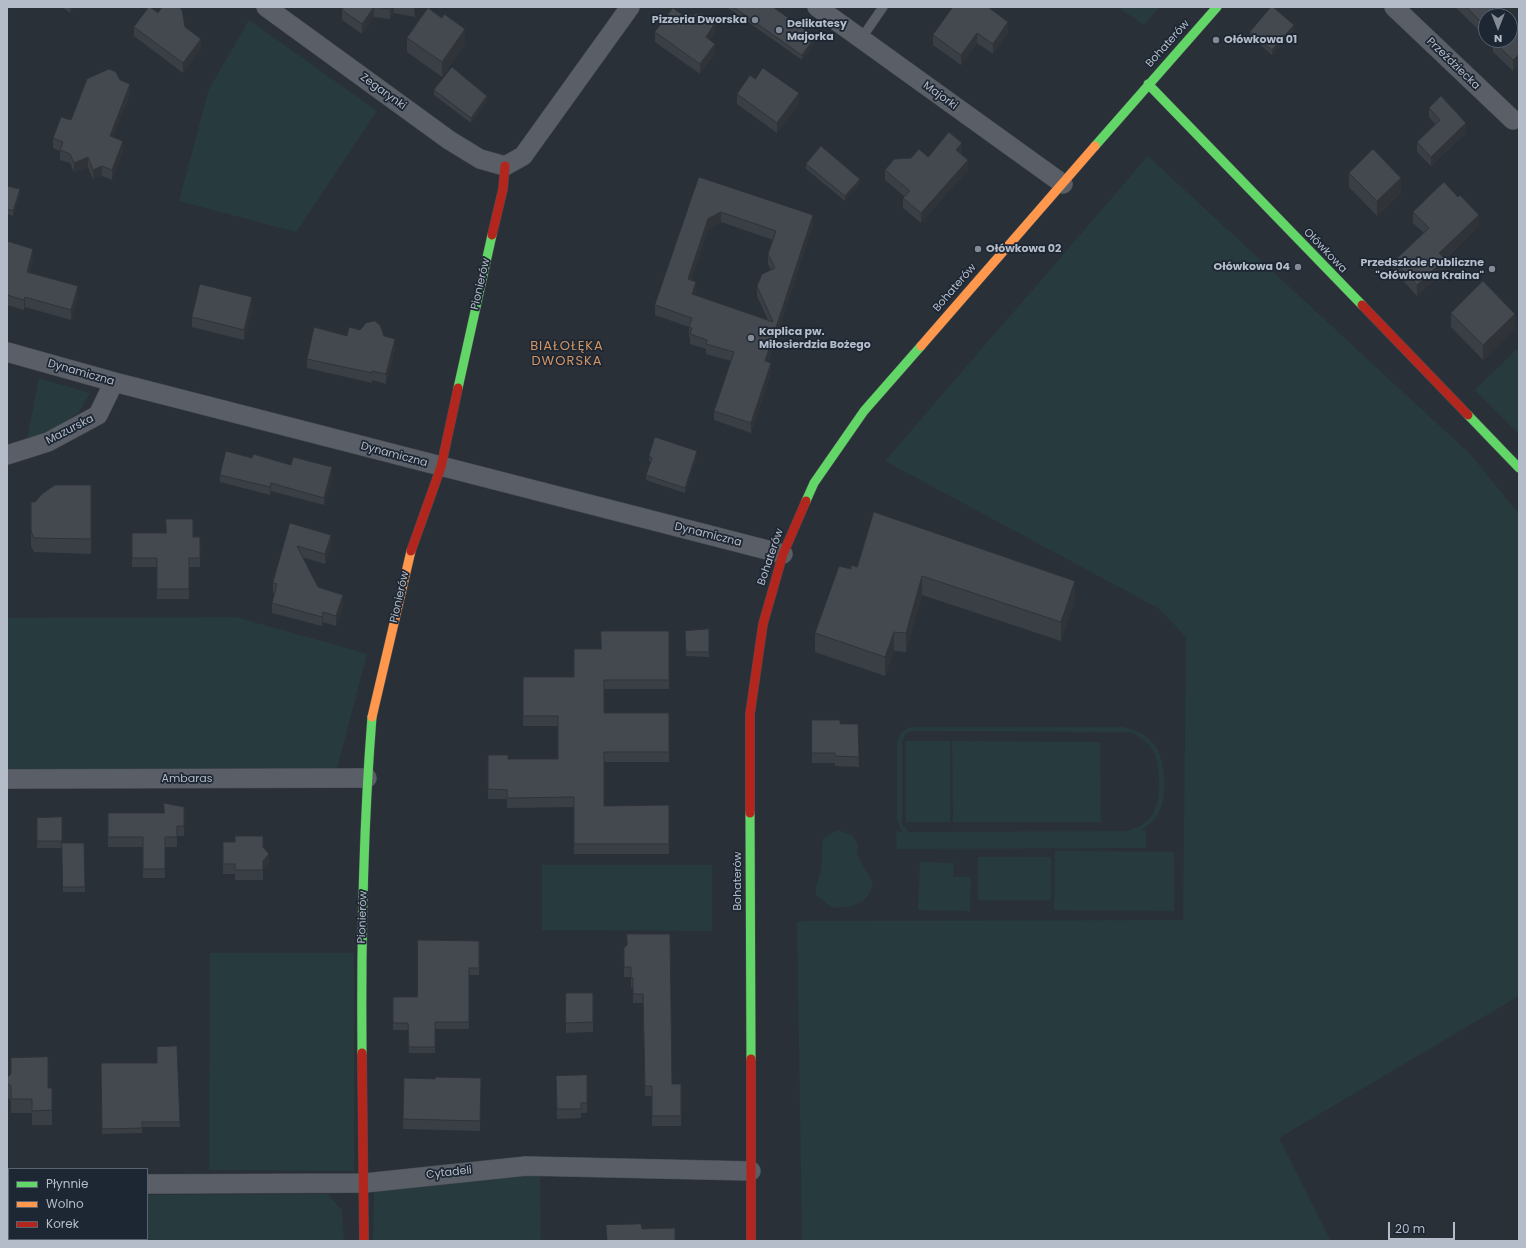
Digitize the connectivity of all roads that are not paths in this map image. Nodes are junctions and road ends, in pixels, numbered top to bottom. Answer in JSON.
{"nodes":[{"id":1,"x":266,"y":7,"type":"edge"},
{"id":2,"x":630,"y":7,"type":"edge"},
{"id":3,"x":817,"y":7,"type":"edge"},
{"id":4,"x":883,"y":7,"type":"edge"},
{"id":5,"x":1217,"y":7,"type":"edge"},
{"id":6,"x":1394,"y":7,"type":"edge"},
{"id":7,"x":862,"y":39,"type":"junction"},
{"id":8,"x":1148,"y":84,"type":"junction"},
{"id":9,"x":1513,"y":120,"type":"dead end"},
{"id":10,"x":505,"y":166,"type":"junction"},
{"id":11,"x":1063,"y":184,"type":"junction"},
{"id":12,"x":7,"y":352,"type":"edge"},
{"id":13,"x":114,"y":382,"type":"junction"},
{"id":14,"x":7,"y":455,"type":"edge"},
{"id":15,"x":442,"y":467,"type":"junction"},
{"id":16,"x":1519,"y":468,"type":"edge"},
{"id":17,"x":783,"y":554,"type":"junction"},
{"id":18,"x":367,"y":778,"type":"junction"},
{"id":19,"x":7,"y":779,"type":"edge"},
{"id":20,"x":751,"y":1171,"type":"junction"},
{"id":21,"x":365,"y":1182,"type":"junction"},
{"id":22,"x":148,"y":1184,"type":"edge"},
{"id":23,"x":364,"y":1241,"type":"edge"},
{"id":24,"x":751,"y":1241,"type":"edge"}],
"edges":[{"from":1,"to":10,"type":"street","name":"Zegarynki"},
{"from":2,"to":10,"type":"street"},
{"from":3,"to":7,"type":"street","name":"Majorki"},
{"from":4,"to":7,"type":"lane"},
{"from":5,"to":8,"type":"street","name":"Bohaterów"},
{"from":6,"to":9,"type":"street","name":"Przeździecka"},
{"from":7,"to":11,"type":"street","name":"Majorki"},
{"from":8,"to":11,"type":"street","name":"Bohaterów"},
{"from":8,"to":16,"type":"street","name":"Ołówkowa"},
{"from":10,"to":15,"type":"street","name":"Pionierów"},
{"from":11,"to":17,"type":"street","name":"Bohaterów"},
{"from":12,"to":13,"type":"street","name":"Dynamiczna"},
{"from":13,"to":14,"type":"street","name":"Mazurska"},
{"from":13,"to":15,"type":"street","name":"Dynamiczna"},
{"from":15,"to":17,"type":"street","name":"Dynamiczna"},
{"from":15,"to":18,"type":"street","name":"Pionierów"},
{"from":17,"to":20,"type":"street","name":"Bohaterów"},
{"from":18,"to":19,"type":"street","name":"Ambaras"},
{"from":18,"to":21,"type":"street","name":"Pionierów"},
{"from":20,"to":21,"type":"street","name":"Cytadeli"},
{"from":20,"to":24,"type":"street","name":"Bohaterów"},
{"from":21,"to":22,"type":"street","name":"Cytadeli"},
{"from":21,"to":23,"type":"street","name":"Pionierów"}]}
